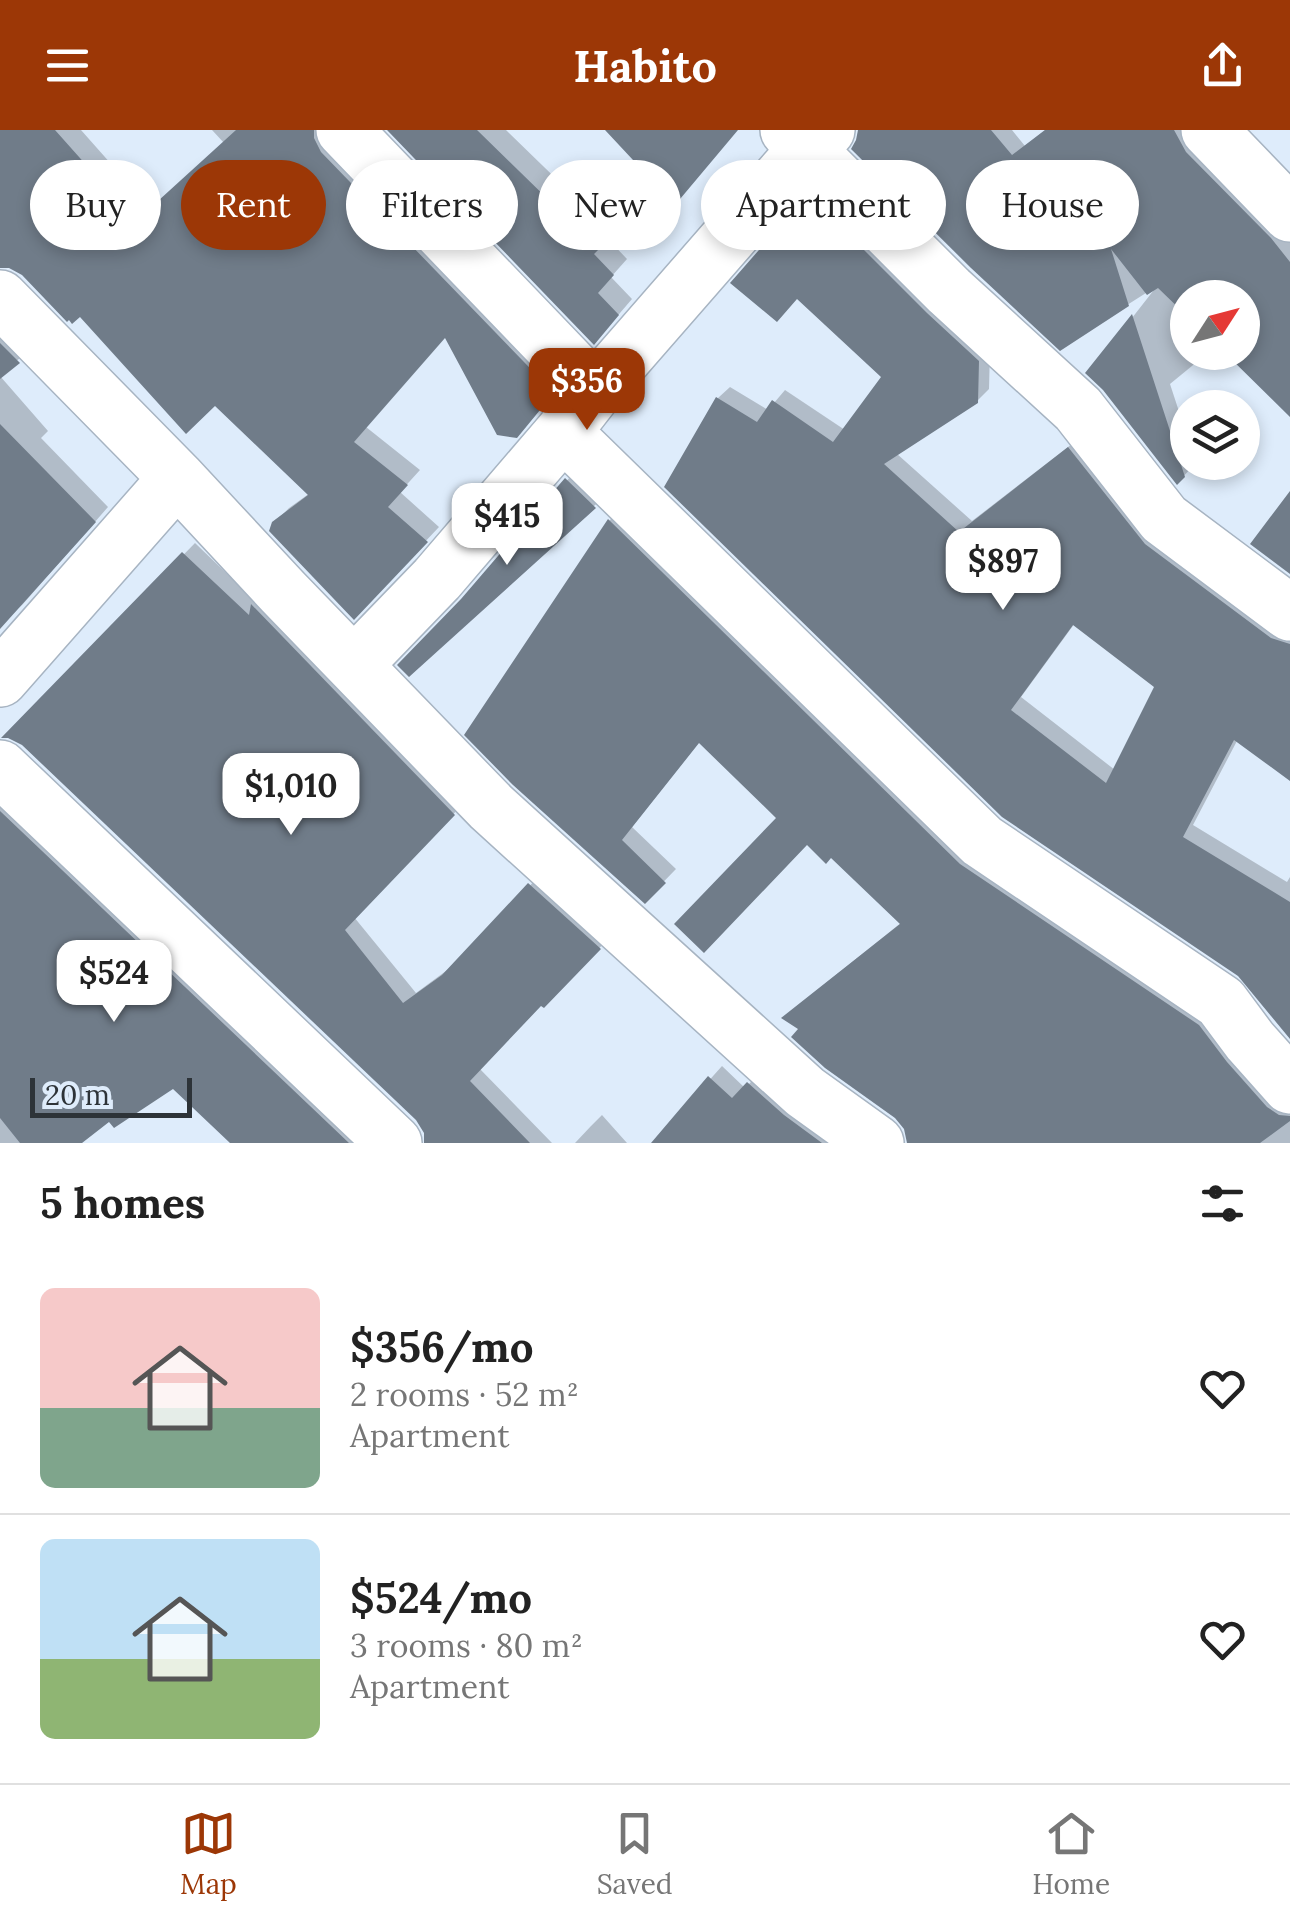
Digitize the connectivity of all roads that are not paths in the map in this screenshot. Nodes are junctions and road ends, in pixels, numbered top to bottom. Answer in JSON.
{"nodes":[{"id":1,"x":344,"y":130,"type":"edge"},
{"id":2,"x":807,"y":136,"type":"edge"},
{"id":3,"x":1236,"y":139,"type":"edge"},
{"id":4,"x":1290,"y":214,"type":"edge"},
{"id":5,"x":0,"y":298,"type":"edge"},
{"id":6,"x":579,"y":412,"type":"junction"},
{"id":7,"x":178,"y":478,"type":"junction"},
{"id":8,"x":1290,"y":613,"type":"edge"},
{"id":9,"x":354,"y":665,"type":"junction"},
{"id":10,"x":0,"y":679,"type":"edge"},
{"id":11,"x":0,"y":768,"type":"edge"},
{"id":12,"x":1290,"y":1086,"type":"edge"},
{"id":13,"x":394,"y":1143,"type":"edge"},
{"id":14,"x":876,"y":1143,"type":"edge"}],
"edges":[{"from":1,"to":6,"type":"street"},
{"from":2,"to":6,"type":"street"},
{"from":2,"to":8,"type":"street"},
{"from":3,"to":4,"type":"street"},
{"from":5,"to":7,"type":"street"},
{"from":6,"to":9,"type":"street"},
{"from":6,"to":12,"type":"street"},
{"from":7,"to":9,"type":"street"},
{"from":7,"to":10,"type":"street"},
{"from":9,"to":14,"type":"street"},
{"from":11,"to":13,"type":"street"}]}
